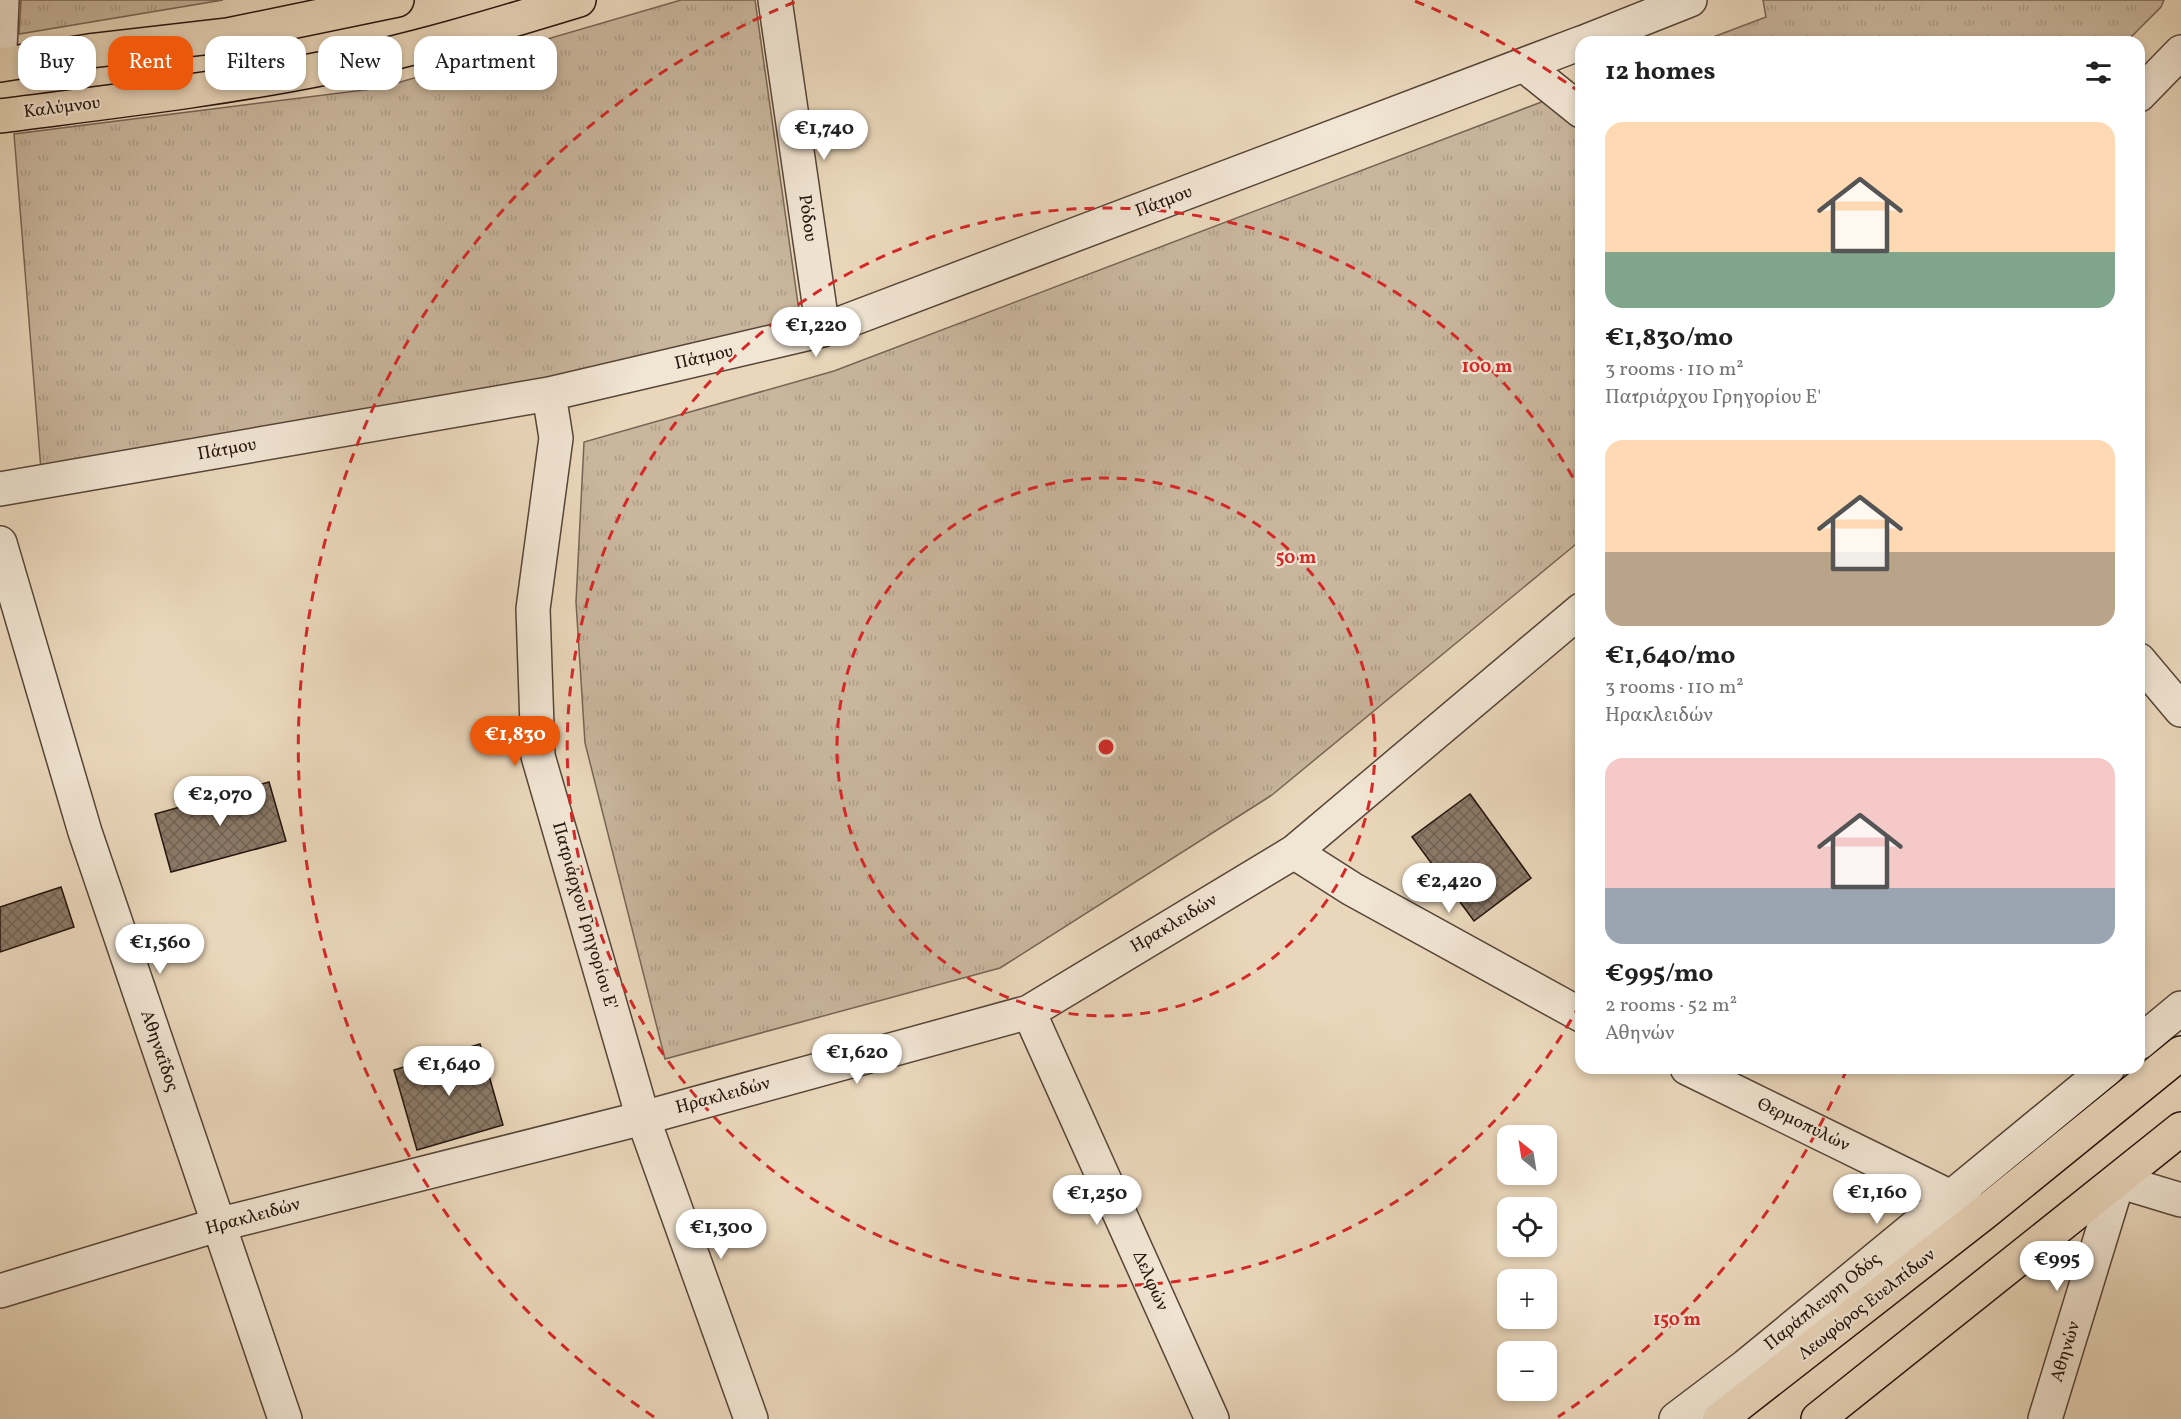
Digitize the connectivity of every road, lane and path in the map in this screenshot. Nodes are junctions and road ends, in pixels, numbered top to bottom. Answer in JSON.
{"nodes":[{"id":1,"x":2,"y":0,"type":"edge"},
{"id":2,"x":398,"y":0,"type":"edge"},
{"id":3,"x":579,"y":0,"type":"edge"},
{"id":4,"x":775,"y":0,"type":"edge"},
{"id":5,"x":1690,"y":0,"type":"edge"},
{"id":6,"x":1600,"y":36,"type":"edge"},
{"id":7,"x":1575,"y":46,"type":"edge"},
{"id":8,"x":0,"y":49,"type":"edge"},
{"id":9,"x":2181,"y":52,"type":"edge"},
{"id":10,"x":0,"y":65,"type":"edge"},
{"id":11,"x":1525,"y":66,"type":"junction"},
{"id":12,"x":2145,"y":89,"type":"edge"},
{"id":13,"x":1575,"y":106,"type":"edge"},
{"id":14,"x":0,"y":116,"type":"edge"},
{"id":15,"x":823,"y":330,"type":"junction"},
{"id":16,"x":549,"y":394,"type":"junction"},
{"id":17,"x":0,"y":489,"type":"edge"},
{"id":18,"x":0,"y":543,"type":"edge"},
{"id":19,"x":1575,"y":615,"type":"edge"},
{"id":20,"x":2145,"y":667,"type":"edge"},
{"id":21,"x":2181,"y":710,"type":"edge"},
{"id":22,"x":1293,"y":852,"type":"junction"},
{"id":23,"x":2181,"y":1008,"type":"edge"},
{"id":24,"x":1029,"y":1012,"type":"junction"},
{"id":25,"x":1575,"y":1012,"type":"edge"},
{"id":26,"x":2145,"y":1038,"type":"edge"},
{"id":27,"x":2181,"y":1053,"type":"edge"},
{"id":28,"x":1699,"y":1074,"type":"edge"},
{"id":29,"x":2101,"y":1074,"type":"edge"},
{"id":30,"x":643,"y":1118,"type":"junction"},
{"id":31,"x":2181,"y":1129,"type":"edge"},
{"id":32,"x":2118,"y":1181,"type":"junction"},
{"id":33,"x":1950,"y":1198,"type":"junction"},
{"id":34,"x":2181,"y":1200,"type":"edge"},
{"id":35,"x":1984,"y":1213,"type":"junction"},
{"id":36,"x":217,"y":1225,"type":"junction"},
{"id":37,"x":0,"y":1290,"type":"edge"},
{"id":38,"x":285,"y":1419,"type":"edge"},
{"id":39,"x":751,"y":1419,"type":"edge"},
{"id":40,"x":1212,"y":1419,"type":"edge"},
{"id":41,"x":1676,"y":1419,"type":"edge"},
{"id":42,"x":1720,"y":1419,"type":"edge"},
{"id":43,"x":1818,"y":1419,"type":"edge"},
{"id":44,"x":2045,"y":1419,"type":"edge"}],
"edges":[{"from":1,"to":8,"type":"street"},
{"from":2,"to":10,"type":"main road"},
{"from":3,"to":14,"type":"main road","name":"Καλύμνου"},
{"from":4,"to":15,"type":"street","name":"Ρόδου"},
{"from":5,"to":6,"type":"street","name":"Πάτμου"},
{"from":7,"to":11,"type":"street","name":"Πάτμου"},
{"from":9,"to":12,"type":"street"},
{"from":11,"to":13,"type":"street"},
{"from":11,"to":15,"type":"street","name":"Πάτμου"},
{"from":15,"to":16,"type":"street","name":"Πάτμου"},
{"from":16,"to":17,"type":"street","name":"Πάτμου"},
{"from":16,"to":30,"type":"street","name":"Πατριάρχου Γρηγορίου Ε'"},
{"from":18,"to":36,"type":"street","name":"Αθηναΐδος"},
{"from":19,"to":22,"type":"street","name":"Ηρακλειδών"},
{"from":20,"to":21,"type":"street"},
{"from":22,"to":24,"type":"street","name":"Ηρακλειδών"},
{"from":22,"to":25,"type":"street"},
{"from":23,"to":26,"type":"street"},
{"from":24,"to":30,"type":"street","name":"Ηρακλειδών"},
{"from":24,"to":40,"type":"street","name":"Δελφών"},
{"from":27,"to":35,"type":"main road","name":"Λεωφόρος Ευελπίδων"},
{"from":28,"to":33,"type":"street","name":"Θερμοπυλών"},
{"from":29,"to":33,"type":"street","name":"Παράπλευρη Οδός"},
{"from":30,"to":36,"type":"street","name":"Ηρακλειδών"},
{"from":30,"to":39,"type":"street","name":"Πατριάρχου Γρηγορίου Ε'"},
{"from":31,"to":32,"type":"main road"},
{"from":32,"to":34,"type":"street"},
{"from":32,"to":43,"type":"main road"},
{"from":32,"to":44,"type":"street","name":"Αθηνών"},
{"from":33,"to":35,"type":"street","name":"Θερμοπυλών"},
{"from":33,"to":41,"type":"street","name":"Παράπλευρη Οδός"},
{"from":35,"to":42,"type":"main road","name":"Λεωφόρος Ευελπίδων"},
{"from":36,"to":37,"type":"street","name":"Ηρακλειδών"},
{"from":36,"to":38,"type":"street","name":"Αθηναΐδος"}]}
